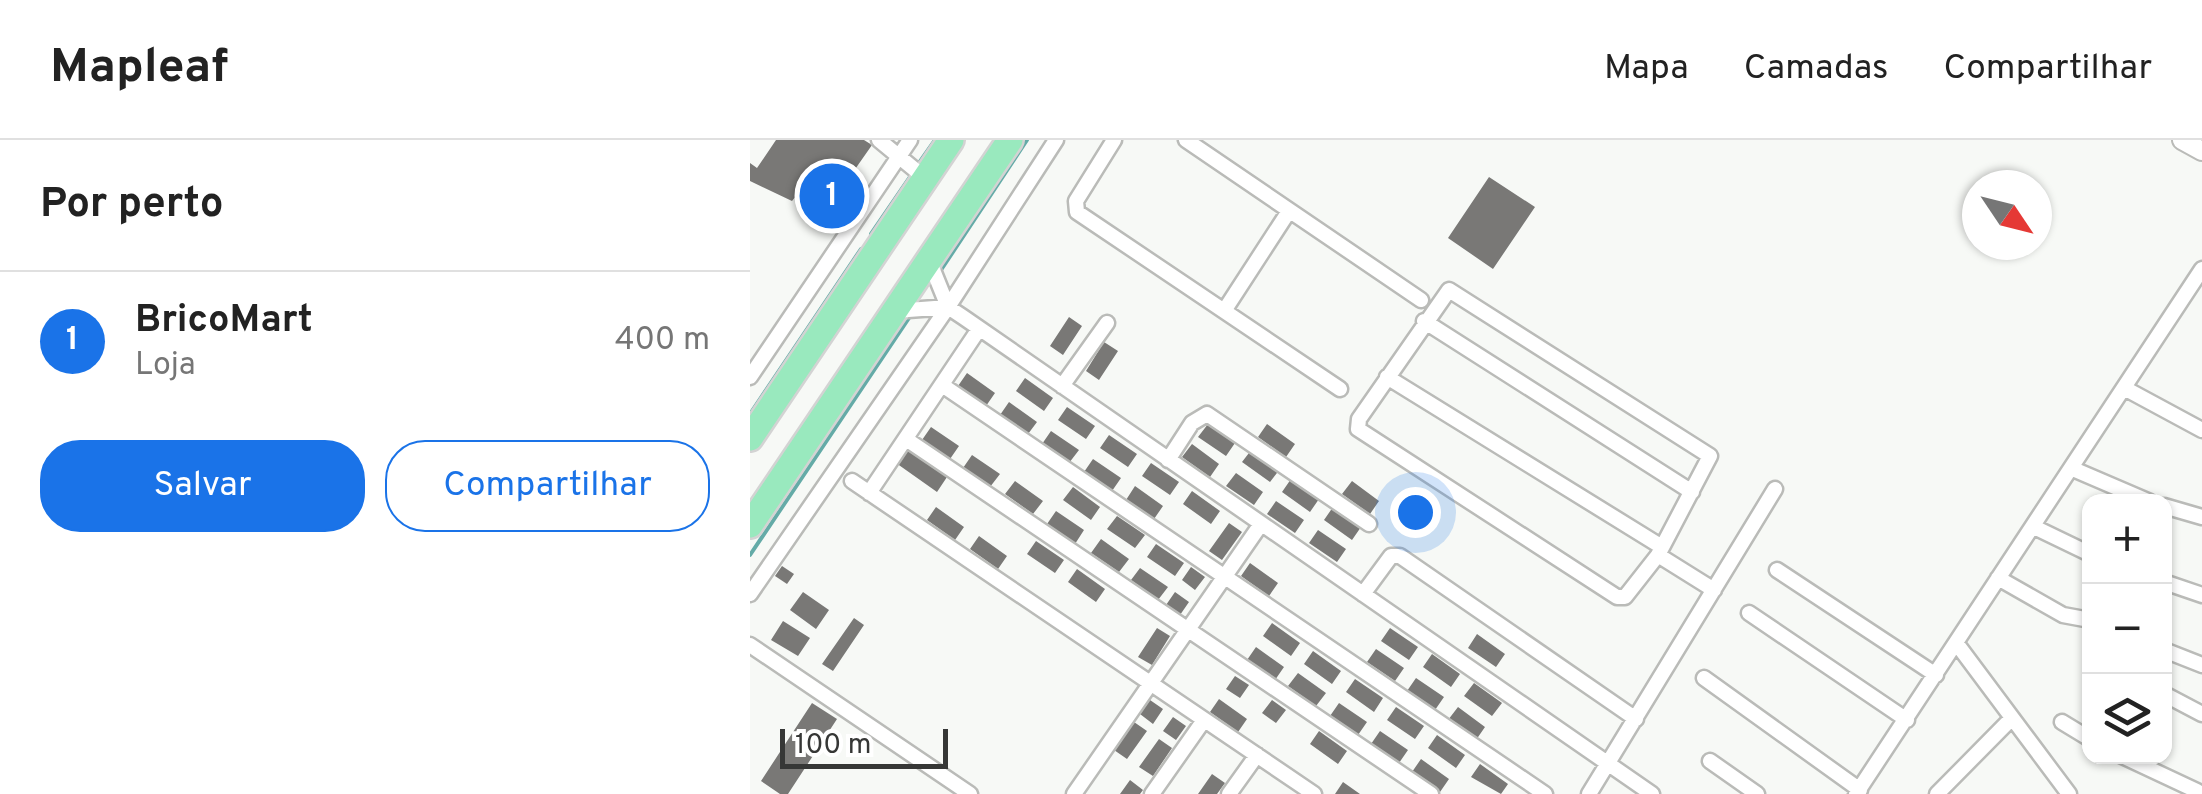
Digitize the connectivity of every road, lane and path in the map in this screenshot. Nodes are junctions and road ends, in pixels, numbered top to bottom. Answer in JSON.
{"nodes":[{"id":1,"x":879,"y":140,"type":"edge"},
{"id":2,"x":910,"y":140,"type":"edge"},
{"id":3,"x":951,"y":140,"type":"edge"},
{"id":4,"x":1010,"y":140,"type":"edge"},
{"id":5,"x":1056,"y":140,"type":"edge"},
{"id":6,"x":1114,"y":140,"type":"edge"},
{"id":7,"x":1186,"y":140,"type":"edge"},
{"id":8,"x":2182,"y":140,"type":"edge"},
{"id":9,"x":2202,"y":151,"type":"edge"},
{"id":10,"x":900,"y":155,"type":"junction"},
{"id":11,"x":925,"y":178,"type":"junction"},
{"id":12,"x":1290,"y":211,"type":"junction"},
{"id":13,"x":929,"y":260,"type":"junction"},
{"id":14,"x":2202,"y":269,"type":"edge"},
{"id":15,"x":2196,"y":292,"type":"edge"},
{"id":16,"x":1421,"y":300,"type":"dead end"},
{"id":17,"x":948,"y":306,"type":"junction"},
{"id":18,"x":895,"y":311,"type":"junction"},
{"id":19,"x":1224,"y":311,"type":"junction"},
{"id":20,"x":1424,"y":321,"type":"junction"},
{"id":21,"x":1107,"y":323,"type":"dead end"},
{"id":22,"x":979,"y":330,"type":"junction"},
{"id":23,"x":750,"y":377,"type":"edge"},
{"id":24,"x":1387,"y":378,"type":"junction"},
{"id":25,"x":942,"y":386,"type":"junction"},
{"id":26,"x":1062,"y":386,"type":"junction"},
{"id":27,"x":1340,"y":388,"type":"dead end"},
{"id":28,"x":2126,"y":389,"type":"junction"},
{"id":29,"x":2202,"y":430,"type":"edge"},
{"id":30,"x":750,"y":438,"type":"edge"},
{"id":31,"x":906,"y":439,"type":"junction"},
{"id":32,"x":1168,"y":460,"type":"junction"},
{"id":33,"x":2073,"y":470,"type":"junction"},
{"id":34,"x":852,"y":481,"type":"dead end"},
{"id":35,"x":1775,"y":488,"type":"dead end"},
{"id":36,"x":1692,"y":492,"type":"junction"},
{"id":37,"x":869,"y":493,"type":"junction"},
{"id":38,"x":2131,"y":494,"type":"edge"},
{"id":39,"x":2172,"y":508,"type":"edge"},
{"id":40,"x":2202,"y":517,"type":"edge"},
{"id":41,"x":1261,"y":524,"type":"junction"},
{"id":42,"x":1369,"y":524,"type":"dead end"},
{"id":43,"x":750,"y":525,"type":"edge"},
{"id":44,"x":2034,"y":527,"type":"junction"},
{"id":45,"x":2082,"y":550,"type":"edge"},
{"id":46,"x":1660,"y":551,"type":"junction"},
{"id":47,"x":1777,"y":570,"type":"dead end"},
{"id":48,"x":1225,"y":575,"type":"junction"},
{"id":49,"x":1998,"y":578,"type":"junction"},
{"id":50,"x":2170,"y":584,"type":"edge"},
{"id":51,"x":1714,"y":590,"type":"junction"},
{"id":52,"x":750,"y":594,"type":"edge"},
{"id":53,"x":1364,"y":594,"type":"junction"},
{"id":54,"x":2202,"y":595,"type":"edge"},
{"id":55,"x":1750,"y":613,"type":"dead end"},
{"id":56,"x":2082,"y":618,"type":"edge"},
{"id":57,"x":1187,"y":629,"type":"junction"},
{"id":58,"x":1956,"y":644,"type":"junction"},
{"id":59,"x":750,"y":646,"type":"edge"},
{"id":60,"x":2172,"y":653,"type":"edge"},
{"id":61,"x":2202,"y":665,"type":"edge"},
{"id":62,"x":1936,"y":675,"type":"junction"},
{"id":63,"x":1704,"y":678,"type":"dead end"},
{"id":64,"x":1149,"y":683,"type":"junction"},
{"id":65,"x":2172,"y":698,"type":"edge"},
{"id":66,"x":2202,"y":714,"type":"edge"},
{"id":67,"x":2012,"y":718,"type":"junction"},
{"id":68,"x":1636,"y":719,"type":"junction"},
{"id":69,"x":1204,"y":720,"type":"junction"},
{"id":70,"x":1907,"y":720,"type":"junction"},
{"id":71,"x":2062,"y":722,"type":"dead end"},
{"id":72,"x":2082,"y":734,"type":"edge"},
{"id":73,"x":1256,"y":756,"type":"junction"},
{"id":74,"x":1710,"y":761,"type":"dead end"},
{"id":75,"x":1610,"y":763,"type":"junction"},
{"id":76,"x":2140,"y":764,"type":"edge"},
{"id":77,"x":2198,"y":789,"type":"edge"},
{"id":78,"x":2061,"y":791,"type":"edge"},
{"id":79,"x":1858,"y":792,"type":"edge"},
{"id":80,"x":970,"y":794,"type":"edge"},
{"id":81,"x":1074,"y":794,"type":"edge"},
{"id":82,"x":1152,"y":794,"type":"edge"},
{"id":83,"x":1230,"y":794,"type":"edge"},
{"id":84,"x":1314,"y":794,"type":"edge"},
{"id":85,"x":1431,"y":794,"type":"edge"},
{"id":86,"x":1545,"y":794,"type":"edge"},
{"id":87,"x":1589,"y":794,"type":"edge"},
{"id":88,"x":1652,"y":794,"type":"edge"},
{"id":89,"x":1756,"y":794,"type":"edge"},
{"id":90,"x":1937,"y":794,"type":"edge"}],
"edges":[{"from":1,"to":10,"type":"street"},
{"from":2,"to":10,"type":"street"},
{"from":3,"to":11,"type":"highway"},
{"from":4,"to":13,"type":"highway"},
{"from":5,"to":17,"type":"street"},
{"from":6,"to":19,"type":"street"},
{"from":7,"to":12,"type":"street"},
{"from":8,"to":9,"type":"street"},
{"from":10,"to":11,"type":"street"},
{"from":10,"to":23,"type":"street"},
{"from":11,"to":30,"type":"highway"},
{"from":12,"to":16,"type":"street"},
{"from":12,"to":19,"type":"street"},
{"from":13,"to":17,"type":"street"},
{"from":13,"to":18,"type":"highway"},
{"from":14,"to":15,"type":"street"},
{"from":15,"to":28,"type":"street"},
{"from":17,"to":18,"type":"street"},
{"from":17,"to":22,"type":"street"},
{"from":17,"to":52,"type":"street"},
{"from":18,"to":43,"type":"highway"},
{"from":19,"to":27,"type":"street"},
{"from":20,"to":24,"type":"street"},
{"from":20,"to":36,"type":"street"},
{"from":20,"to":36,"type":"street"},
{"from":21,"to":26,"type":"street"},
{"from":22,"to":25,"type":"street"},
{"from":22,"to":26,"type":"street"},
{"from":24,"to":46,"type":"street"},
{"from":24,"to":46,"type":"street"},
{"from":25,"to":31,"type":"street"},
{"from":25,"to":48,"type":"street"},
{"from":26,"to":32,"type":"street"},
{"from":28,"to":29,"type":"street"},
{"from":28,"to":33,"type":"street"},
{"from":31,"to":37,"type":"street"},
{"from":31,"to":57,"type":"street"},
{"from":32,"to":41,"type":"street"},
{"from":32,"to":42,"type":"street"},
{"from":33,"to":38,"type":"street"},
{"from":33,"to":44,"type":"street"},
{"from":34,"to":37,"type":"street"},
{"from":35,"to":51,"type":"street"},
{"from":36,"to":46,"type":"street"},
{"from":37,"to":64,"type":"street"},
{"from":39,"to":40,"type":"street"},
{"from":41,"to":48,"type":"street"},
{"from":41,"to":53,"type":"street"},
{"from":44,"to":45,"type":"street"},
{"from":44,"to":49,"type":"street"},
{"from":46,"to":51,"type":"street"},
{"from":47,"to":62,"type":"street"},
{"from":48,"to":57,"type":"street"},
{"from":48,"to":86,"type":"street"},
{"from":49,"to":56,"type":"street"},
{"from":49,"to":58,"type":"street"},
{"from":50,"to":54,"type":"street"},
{"from":51,"to":68,"type":"street"},
{"from":53,"to":68,"type":"street"},
{"from":53,"to":75,"type":"street"},
{"from":55,"to":70,"type":"street"},
{"from":57,"to":64,"type":"street"},
{"from":57,"to":85,"type":"street"},
{"from":58,"to":62,"type":"street"},
{"from":58,"to":67,"type":"street"},
{"from":59,"to":80,"type":"street"},
{"from":60,"to":61,"type":"street"},
{"from":62,"to":70,"type":"street"},
{"from":63,"to":79,"type":"street"},
{"from":64,"to":69,"type":"street"},
{"from":64,"to":81,"type":"street"},
{"from":65,"to":66,"type":"street"},
{"from":67,"to":78,"type":"street"},
{"from":67,"to":90,"type":"street"},
{"from":68,"to":75,"type":"street"},
{"from":69,"to":73,"type":"street"},
{"from":69,"to":82,"type":"street"},
{"from":70,"to":79,"type":"street"},
{"from":71,"to":72,"type":"street"},
{"from":73,"to":83,"type":"street"},
{"from":73,"to":84,"type":"street"},
{"from":74,"to":89,"type":"street"},
{"from":75,"to":87,"type":"street"},
{"from":75,"to":88,"type":"street"},
{"from":76,"to":77,"type":"street"}]}
